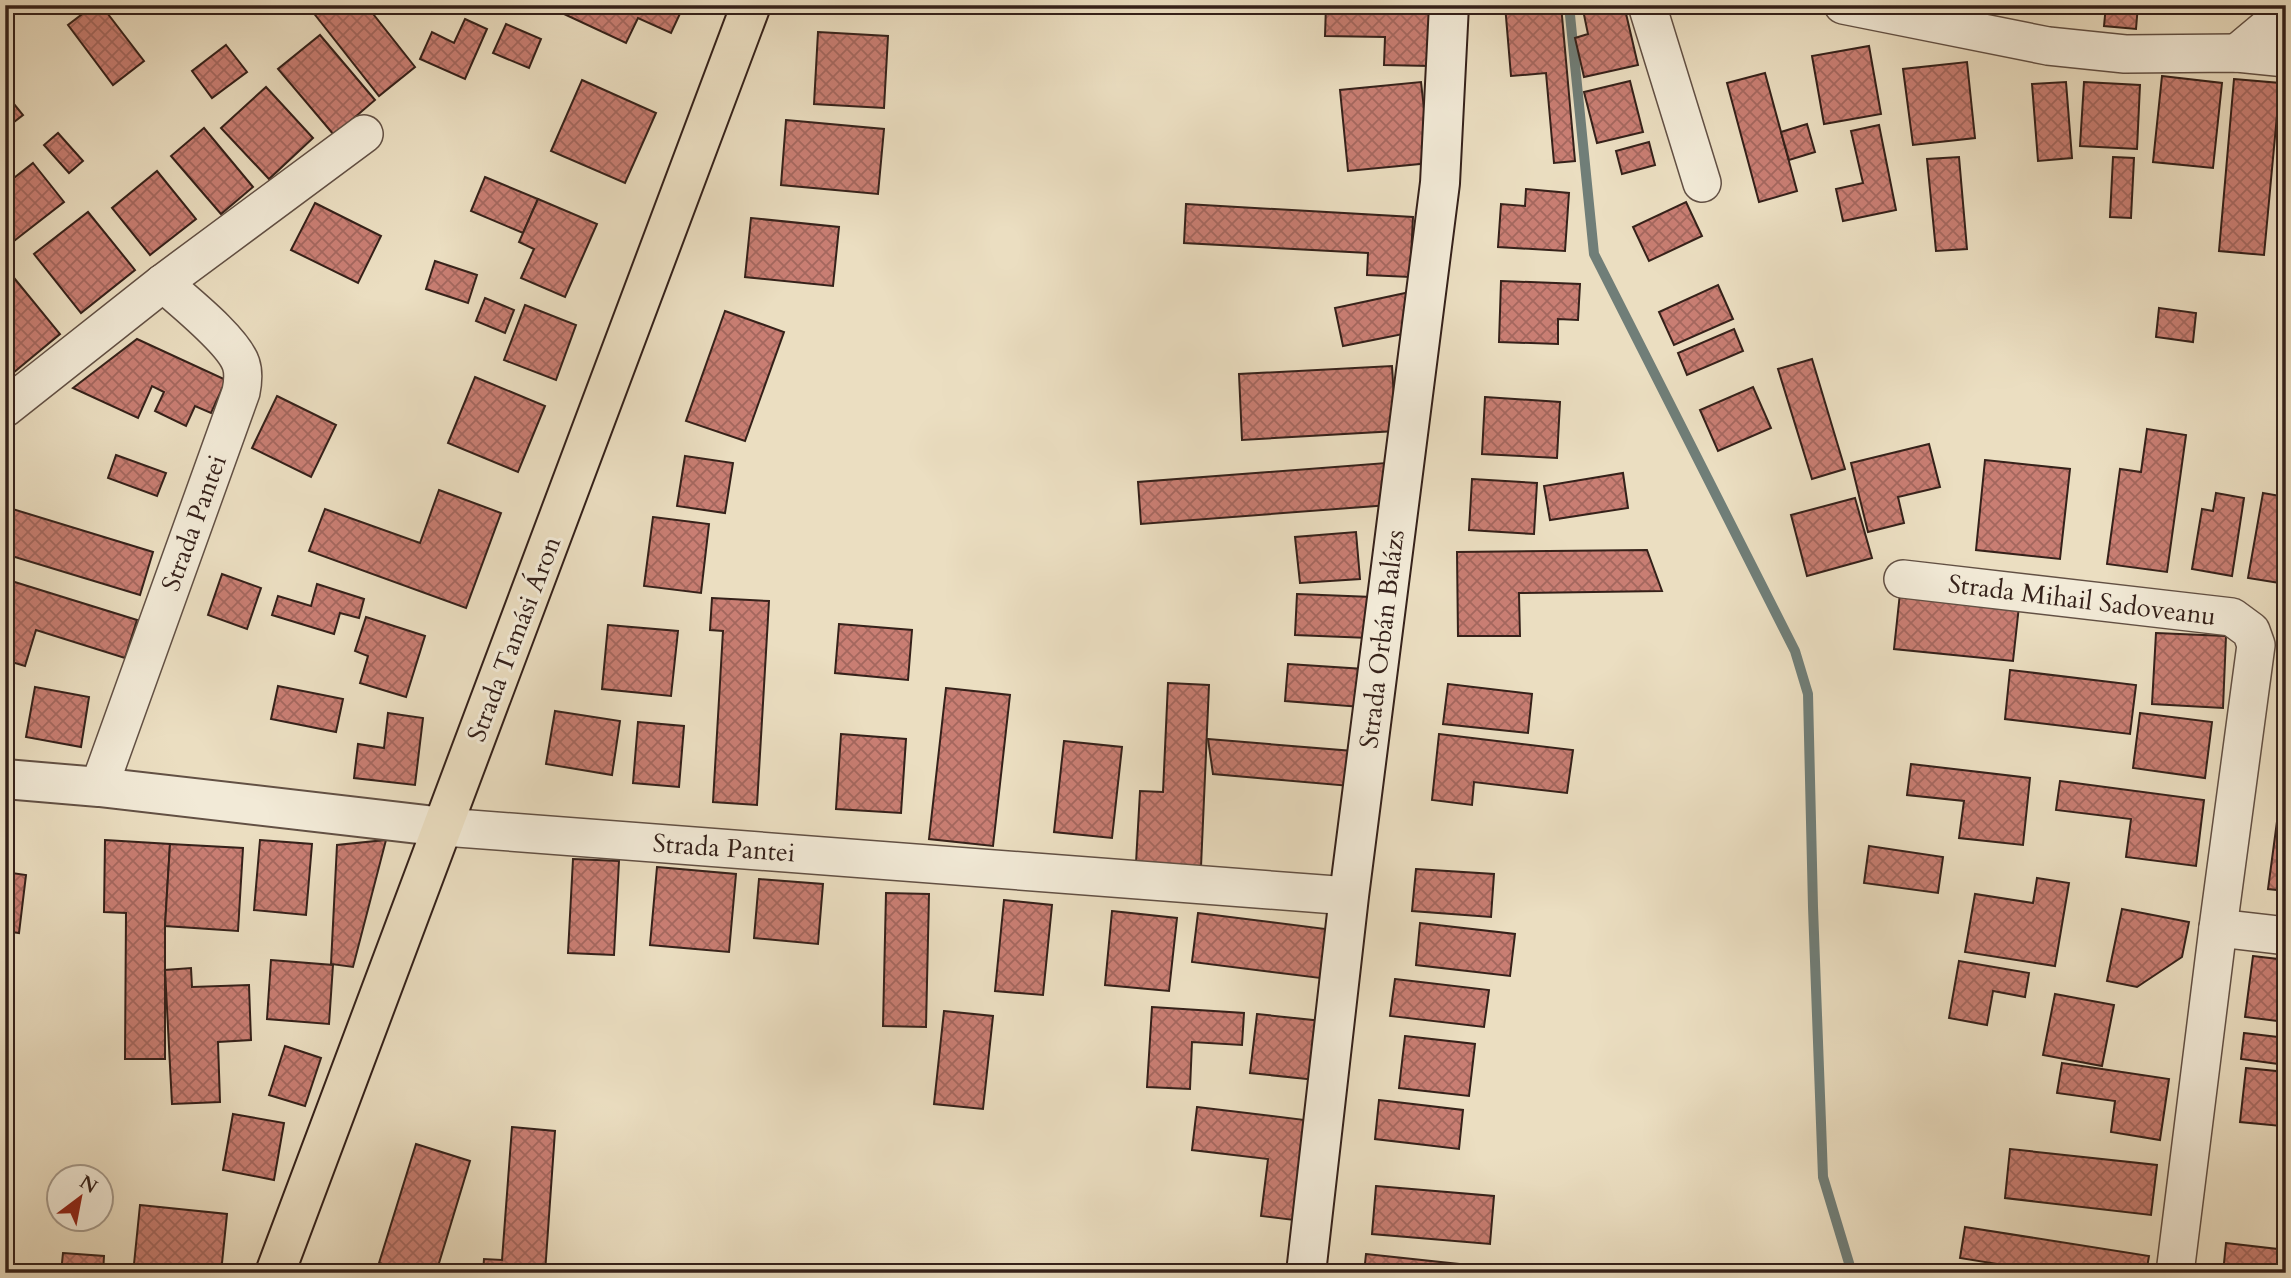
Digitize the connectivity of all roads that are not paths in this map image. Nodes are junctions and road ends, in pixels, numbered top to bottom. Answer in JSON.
{"nodes":[{"id":1,"x":751,"y":5,"type":"edge"},
{"id":2,"x":1449,"y":5,"type":"edge"},
{"id":3,"x":1647,"y":5,"type":"edge"},
{"id":4,"x":1843,"y":5,"type":"edge"},
{"id":5,"x":2286,"y":12,"type":"edge"},
{"id":6,"x":2237,"y":53,"type":"junction"},
{"id":7,"x":2286,"y":58,"type":"edge"},
{"id":8,"x":365,"y":134,"type":"dead end"},
{"id":9,"x":1702,"y":183,"type":"dead end"},
{"id":10,"x":163,"y":283,"type":"junction"},
{"id":11,"x":5,"y":408,"type":"edge"},
{"id":12,"x":1903,"y":579,"type":"dead end"},
{"id":13,"x":5,"y":779,"type":"edge"},
{"id":14,"x":99,"y":787,"type":"junction"},
{"id":15,"x":444,"y":827,"type":"junction"},
{"id":16,"x":1349,"y":896,"type":"junction"},
{"id":17,"x":2218,"y":928,"type":"junction"},
{"id":18,"x":2286,"y":936,"type":"edge"},
{"id":19,"x":275,"y":1273,"type":"edge"},
{"id":20,"x":1306,"y":1273,"type":"edge"},
{"id":21,"x":2175,"y":1273,"type":"edge"}],
"edges":[{"from":1,"to":15,"type":"main road","name":"Strada Tamási Áron"},
{"from":2,"to":16,"type":"main road","name":"Strada Orbán Balázs"},
{"from":3,"to":9,"type":"street"},
{"from":4,"to":6,"type":"street"},
{"from":5,"to":6,"type":"street"},
{"from":6,"to":7,"type":"street"},
{"from":8,"to":10,"type":"street"},
{"from":10,"to":11,"type":"street"},
{"from":10,"to":14,"type":"street","name":"Strada Pantei"},
{"from":12,"to":17,"type":"street","name":"Strada Mihail Sadoveanu"},
{"from":13,"to":14,"type":"main road","name":"Strada Pantei"},
{"from":14,"to":15,"type":"main road","name":"Strada Pantei"},
{"from":15,"to":16,"type":"street","name":"Strada Pantei"},
{"from":15,"to":19,"type":"main road","name":"Strada Tamási Áron"},
{"from":16,"to":20,"type":"main road","name":"Strada Orbán Balázs"},
{"from":17,"to":18,"type":"street"},
{"from":17,"to":21,"type":"street","name":"Strada Mihail Sadoveanu"}]}
